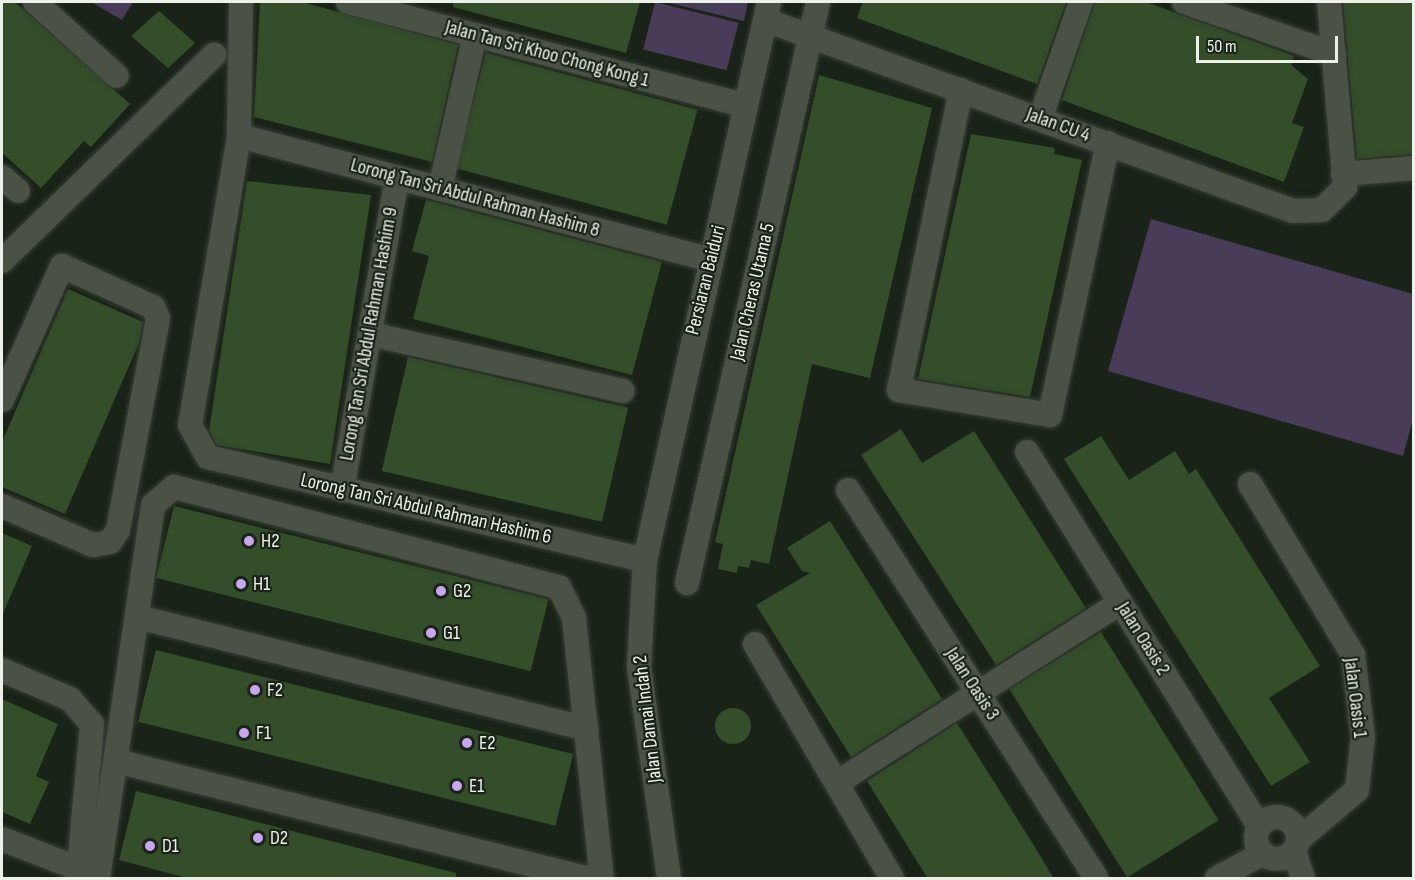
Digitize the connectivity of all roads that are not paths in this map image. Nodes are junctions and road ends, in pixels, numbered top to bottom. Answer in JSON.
{"nodes":[{"id":1,"x":35,"y":2,"type":"edge"},
{"id":2,"x":241,"y":2,"type":"edge"},
{"id":3,"x":348,"y":2,"type":"edge"},
{"id":4,"x":818,"y":2,"type":"edge"},
{"id":5,"x":1081,"y":2,"type":"edge"},
{"id":6,"x":1184,"y":2,"type":"edge"},
{"id":7,"x":1329,"y":2,"type":"edge"},
{"id":8,"x":767,"y":11,"type":"edge"},
{"id":9,"x":476,"y":35,"type":"junction"},
{"id":10,"x":811,"y":35,"type":"junction"},
{"id":11,"x":1334,"y":54,"type":"junction"},
{"id":12,"x":214,"y":55,"type":"dead end"},
{"id":13,"x":117,"y":76,"type":"dead end"},
{"id":14,"x":961,"y":90,"type":"junction"},
{"id":15,"x":746,"y":106,"type":"junction"},
{"id":16,"x":1040,"y":119,"type":"junction"},
{"id":17,"x":239,"y":136,"type":"junction"},
{"id":18,"x":1108,"y":143,"type":"junction"},
{"id":19,"x":1413,"y":168,"type":"edge"},
{"id":20,"x":397,"y":178,"type":"junction"},
{"id":21,"x":1344,"y":181,"type":"junction"},
{"id":22,"x":440,"y":189,"type":"junction"},
{"id":23,"x":711,"y":260,"type":"junction"},
{"id":24,"x":2,"y":261,"type":"edge"},
{"id":25,"x":370,"y":334,"type":"junction"},
{"id":26,"x":623,"y":391,"type":"dead end"},
{"id":27,"x":2,"y":399,"type":"edge"},
{"id":28,"x":1027,"y":452,"type":"dead end"},
{"id":29,"x":1250,"y":484,"type":"dead end"},
{"id":30,"x":342,"y":490,"type":"junction"},
{"id":31,"x":848,"y":490,"type":"dead end"},
{"id":32,"x":2,"y":506,"type":"edge"},
{"id":33,"x":645,"y":560,"type":"junction"},
{"id":34,"x":687,"y":583,"type":"dead end"},
{"id":35,"x":1120,"y":603,"type":"junction"},
{"id":36,"x":138,"y":616,"type":"junction"},
{"id":37,"x":755,"y":644,"type":"dead end"},
{"id":38,"x":2,"y":670,"type":"edge"},
{"id":39,"x":980,"y":696,"type":"junction"},
{"id":40,"x":586,"y":729,"type":"junction"},
{"id":41,"x":116,"y":761,"type":"junction"},
{"id":42,"x":838,"y":782,"type":"junction"},
{"id":43,"x":1259,"y":826,"type":"junction"},
{"id":44,"x":2,"y":839,"type":"edge"},
{"id":45,"x":1285,"y":856,"type":"edge"},
{"id":46,"x":85,"y":875,"type":"edge"},
{"id":47,"x":585,"y":879,"type":"edge"},
{"id":48,"x":602,"y":879,"type":"edge"},
{"id":49,"x":669,"y":879,"type":"edge"},
{"id":50,"x":892,"y":879,"type":"edge"},
{"id":51,"x":1096,"y":879,"type":"edge"},
{"id":52,"x":1217,"y":879,"type":"edge"},
{"id":53,"x":1303,"y":879,"type":"edge"}],
"edges":[{"from":1,"to":13,"type":"street"},
{"from":2,"to":17,"type":"street"},
{"from":3,"to":9,"type":"street","name":"Jalan Tan Sri Khoo Chong Kong 1"},
{"from":4,"to":10,"type":"street","name":"Jalan Cheras Utama 5"},
{"from":5,"to":16,"type":"street"},
{"from":6,"to":11,"type":"street"},
{"from":7,"to":11,"type":"street"},
{"from":8,"to":10,"type":"street","name":"Jalan CU 4"},
{"from":8,"to":15,"type":"street","name":"Persiaran Baiduri"},
{"from":9,"to":15,"type":"street","name":"Jalan Tan Sri Khoo Chong Kong 1"},
{"from":9,"to":22,"type":"street"},
{"from":10,"to":14,"type":"street","name":"Jalan CU 4"},
{"from":10,"to":34,"type":"street","name":"Jalan Cheras Utama 5"},
{"from":11,"to":21,"type":"street"},
{"from":12,"to":24,"type":"street"},
{"from":14,"to":16,"type":"street","name":"Jalan CU 4"},
{"from":14,"to":18,"type":"street"},
{"from":15,"to":23,"type":"street","name":"Persiaran Baiduri"},
{"from":16,"to":18,"type":"street","name":"Jalan CU 4"},
{"from":17,"to":20,"type":"street","name":"Lorong Tan Sri Abdul Rahman Hashim 8"},
{"from":17,"to":30,"type":"street","name":"Lorong Tan Sri Abdul Rahman Hashim 6"},
{"from":18,"to":21,"type":"street","name":"Jalan CU 4"},
{"from":19,"to":21,"type":"street"},
{"from":20,"to":22,"type":"street","name":"Lorong Tan Sri Abdul Rahman Hashim 8"},
{"from":20,"to":25,"type":"street","name":"Lorong Tan Sri Abdul Rahman Hashim 9"},
{"from":22,"to":23,"type":"street","name":"Lorong Tan Sri Abdul Rahman Hashim 8"},
{"from":23,"to":33,"type":"street","name":"Persiaran Baiduri"},
{"from":25,"to":26,"type":"street"},
{"from":25,"to":30,"type":"street","name":"Lorong Tan Sri Abdul Rahman Hashim 9"},
{"from":27,"to":32,"type":"street"},
{"from":28,"to":35,"type":"street","name":"Jalan Oasis 2"},
{"from":29,"to":45,"type":"street","name":"Jalan Oasis 1"},
{"from":30,"to":33,"type":"street","name":"Lorong Tan Sri Abdul Rahman Hashim 6"},
{"from":31,"to":39,"type":"street","name":"Jalan Oasis 3"},
{"from":33,"to":49,"type":"street","name":"Jalan Damai Indah 2"},
{"from":35,"to":39,"type":"street"},
{"from":35,"to":43,"type":"street","name":"Jalan Oasis 2"},
{"from":36,"to":40,"type":"street"},
{"from":36,"to":40,"type":"street"},
{"from":36,"to":41,"type":"street"},
{"from":37,"to":42,"type":"street"},
{"from":38,"to":46,"type":"street"},
{"from":39,"to":42,"type":"street"},
{"from":39,"to":51,"type":"street","name":"Jalan Oasis 3"},
{"from":40,"to":48,"type":"street"},
{"from":41,"to":46,"type":"street"},
{"from":41,"to":47,"type":"street"},
{"from":42,"to":50,"type":"street"},
{"from":43,"to":45,"type":"street"},
{"from":43,"to":45,"type":"street"},
{"from":44,"to":46,"type":"street"},
{"from":45,"to":52,"type":"street","name":"Jalan Oasis 1"},
{"from":45,"to":53,"type":"street"}]}
